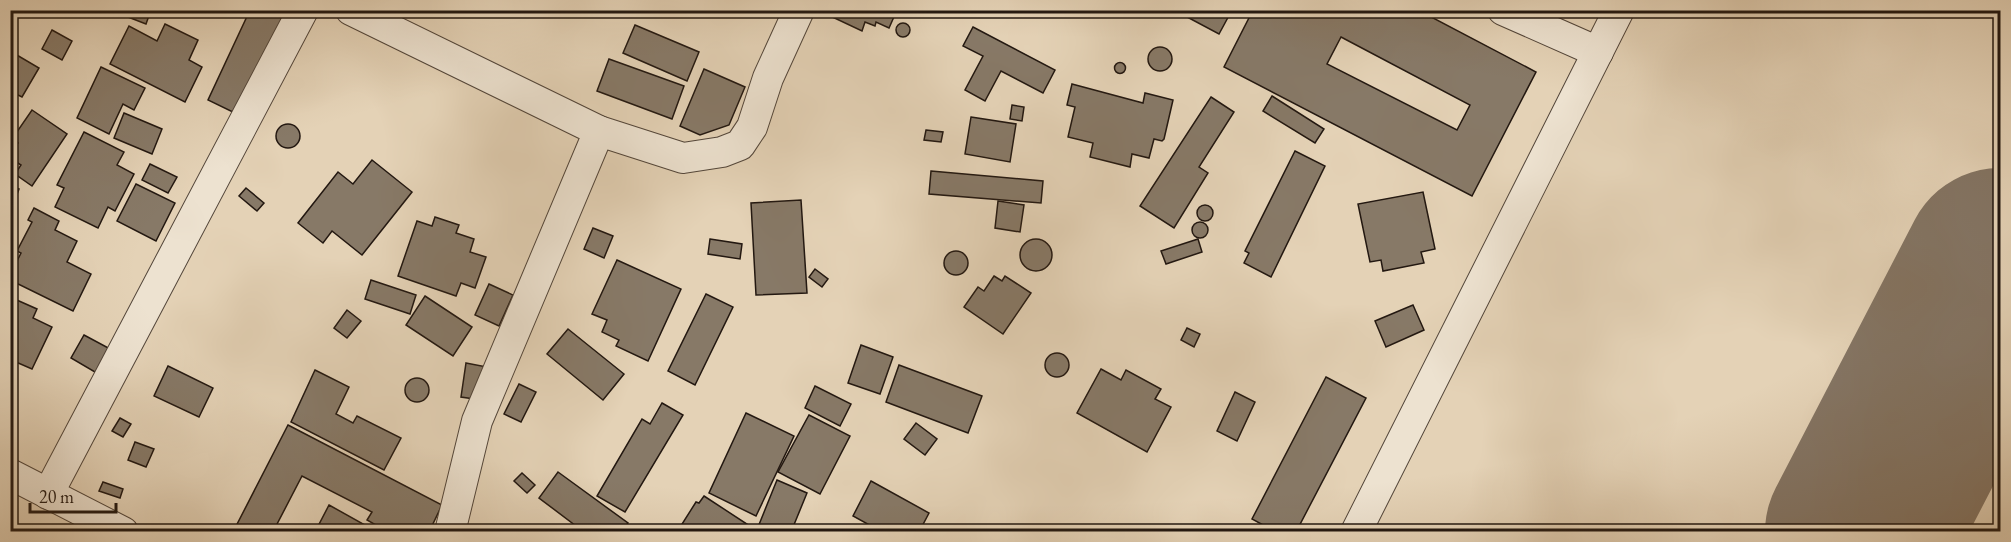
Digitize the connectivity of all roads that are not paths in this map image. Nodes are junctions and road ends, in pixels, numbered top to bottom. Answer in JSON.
{"nodes":[{"id":1,"x":303,"y":10,"type":"edge"},
{"id":2,"x":351,"y":10,"type":"edge"},
{"id":3,"x":799,"y":10,"type":"edge"},
{"id":4,"x":1503,"y":10,"type":"edge"},
{"id":5,"x":1620,"y":10,"type":"edge"},
{"id":6,"x":1598,"y":52,"type":"junction"},
{"id":7,"x":599,"y":131,"type":"junction"},
{"id":8,"x":10,"y":474,"type":"edge"},
{"id":9,"x":48,"y":494,"type":"junction"},
{"id":10,"x":123,"y":531,"type":"edge"},
{"id":11,"x":450,"y":531,"type":"edge"},
{"id":12,"x":1356,"y":531,"type":"edge"}],
"edges":[{"from":1,"to":9,"type":"street"},
{"from":2,"to":7,"type":"street"},
{"from":3,"to":7,"type":"street"},
{"from":4,"to":6,"type":"street"},
{"from":5,"to":6,"type":"street"},
{"from":6,"to":12,"type":"street"},
{"from":7,"to":11,"type":"street"},
{"from":8,"to":9,"type":"street"},
{"from":9,"to":10,"type":"street"}]}
